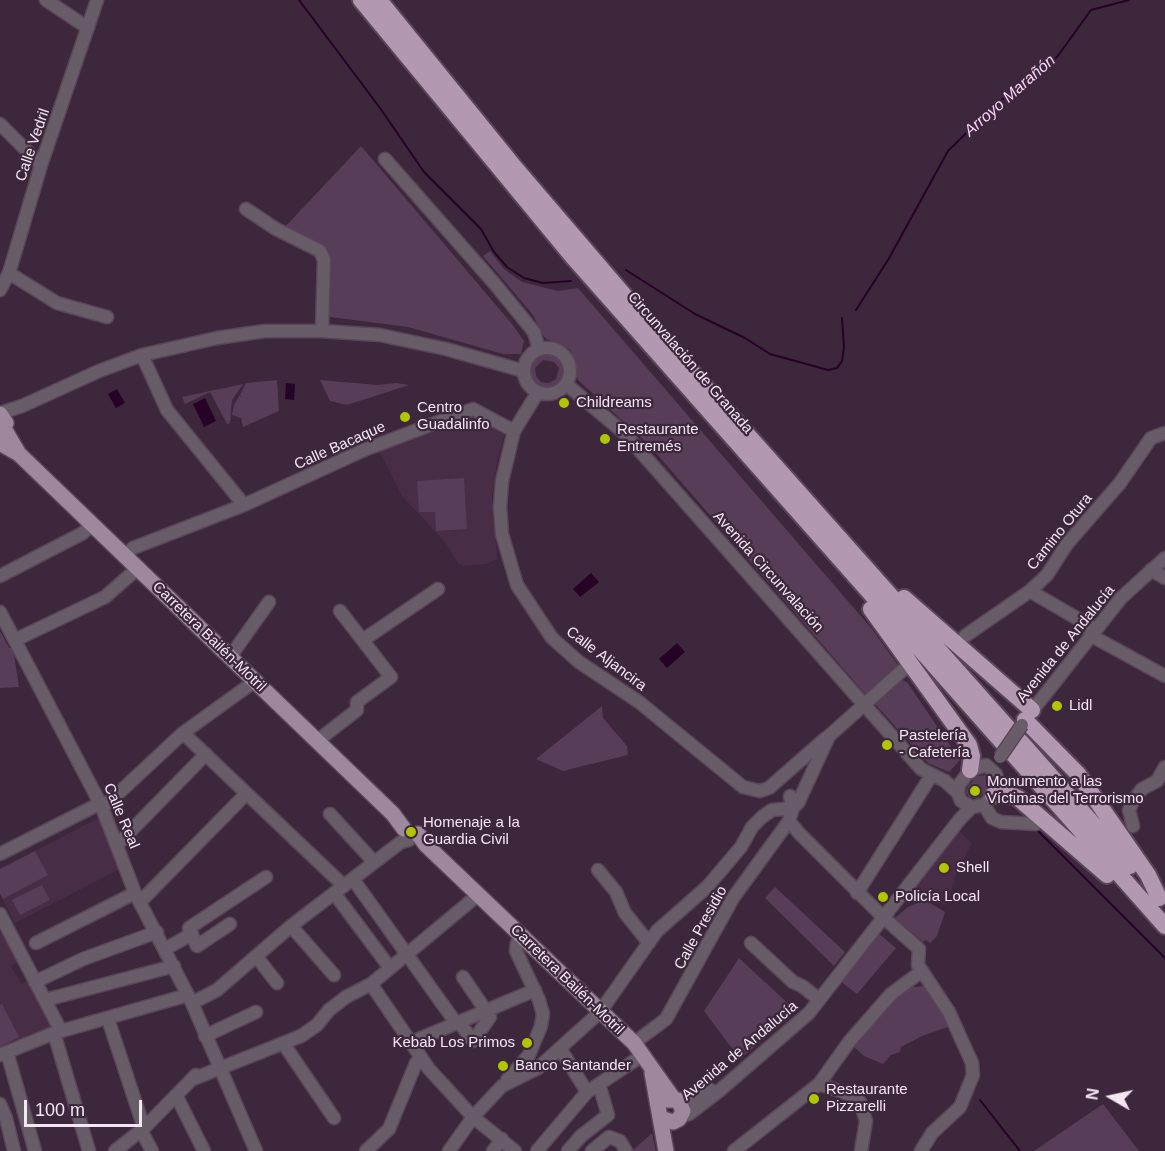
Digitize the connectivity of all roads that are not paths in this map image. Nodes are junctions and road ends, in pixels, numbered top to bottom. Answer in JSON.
{"nodes":[{"id":1,"x":46,"y":0,"type":"edge"},
{"id":2,"x":97,"y":0,"type":"edge"},
{"id":3,"x":361,"y":0,"type":"edge"},
{"id":4,"x":379,"y":0,"type":"edge"},
{"id":5,"x":88,"y":28,"type":"junction"},
{"id":6,"x":0,"y":124,"type":"edge"},
{"id":7,"x":385,"y":159,"type":"dead end"},
{"id":8,"x":41,"y":165,"type":"junction"},
{"id":9,"x":246,"y":209,"type":"dead end"},
{"id":10,"x":9,"y":273,"type":"junction"},
{"id":11,"x":0,"y":290,"type":"edge"},
{"id":12,"x":107,"y":317,"type":"dead end"},
{"id":13,"x":322,"y":331,"type":"junction"},
{"id":14,"x":539,"y":349,"type":"junction"},
{"id":15,"x":142,"y":355,"type":"junction"},
{"id":16,"x":524,"y":371,"type":"junction"},
{"id":17,"x":566,"y":384,"type":"junction"},
{"id":18,"x":538,"y":392,"type":"junction"},
{"id":19,"x":2,"y":426,"type":"edge"},
{"id":20,"x":514,"y":431,"type":"junction"},
{"id":21,"x":1165,"y":433,"type":"edge"},
{"id":22,"x":244,"y":505,"type":"junction"},
{"id":23,"x":92,"y":524,"type":"junction"},
{"id":24,"x":125,"y":556,"type":"junction"},
{"id":25,"x":837,"y":556,"type":"junction"},
{"id":26,"x":858,"y":558,"type":"junction"},
{"id":27,"x":1165,"y":558,"type":"edge"},
{"id":28,"x":138,"y":568,"type":"junction"},
{"id":29,"x":1151,"y":570,"type":"junction"},
{"id":30,"x":0,"y":576,"type":"edge"},
{"id":31,"x":1165,"y":578,"type":"edge"},
{"id":32,"x":438,"y":589,"type":"dead end"},
{"id":33,"x":1030,"y":591,"type":"junction"},
{"id":34,"x":269,"y":602,"type":"dead end"},
{"id":35,"x":340,"y":611,"type":"dead end"},
{"id":36,"x":0,"y":612,"type":"edge"},
{"id":37,"x":1093,"y":632,"type":"junction"},
{"id":38,"x":965,"y":636,"type":"dead end"},
{"id":39,"x":15,"y":640,"type":"junction"},
{"id":40,"x":363,"y":640,"type":"junction"},
{"id":41,"x":230,"y":657,"type":"junction"},
{"id":42,"x":904,"y":669,"type":"dead end"},
{"id":43,"x":1165,"y":676,"type":"edge"},
{"id":44,"x":255,"y":681,"type":"junction"},
{"id":45,"x":864,"y":705,"type":"junction"},
{"id":46,"x":183,"y":733,"type":"junction"},
{"id":47,"x":1016,"y":735,"type":"junction"},
{"id":48,"x":829,"y":736,"type":"junction"},
{"id":49,"x":317,"y":741,"type":"junction"},
{"id":50,"x":206,"y":754,"type":"junction"},
{"id":51,"x":1165,"y":767,"type":"edge"},
{"id":52,"x":979,"y":771,"type":"junction"},
{"id":53,"x":931,"y":776,"type":"junction"},
{"id":54,"x":945,"y":781,"type":"junction"},
{"id":55,"x":786,"y":792,"type":"junction"},
{"id":56,"x":246,"y":794,"type":"junction"},
{"id":57,"x":974,"y":800,"type":"junction"},
{"id":58,"x":101,"y":805,"type":"junction"},
{"id":59,"x":330,"y":814,"type":"dead end"},
{"id":60,"x":789,"y":821,"type":"junction"},
{"id":61,"x":1036,"y":824,"type":"dead end"},
{"id":62,"x":1133,"y":826,"type":"dead end"},
{"id":63,"x":409,"y":834,"type":"junction"},
{"id":64,"x":117,"y":845,"type":"junction"},
{"id":65,"x":0,"y":854,"type":"edge"},
{"id":66,"x":374,"y":862,"type":"junction"},
{"id":67,"x":598,"y":870,"type":"dead end"},
{"id":68,"x":267,"y":877,"type":"dead end"},
{"id":69,"x":345,"y":888,"type":"junction"},
{"id":70,"x":857,"y":893,"type":"junction"},
{"id":71,"x":478,"y":895,"type":"junction"},
{"id":72,"x":137,"y":897,"type":"junction"},
{"id":73,"x":1162,"y":901,"type":"edge"},
{"id":74,"x":0,"y":914,"type":"edge"},
{"id":75,"x":882,"y":915,"type":"junction"},
{"id":76,"x":230,"y":924,"type":"dead end"},
{"id":77,"x":291,"y":926,"type":"junction"},
{"id":78,"x":1165,"y":926,"type":"edge"},
{"id":79,"x":157,"y":932,"type":"junction"},
{"id":80,"x":1165,"y":934,"type":"edge"},
{"id":81,"x":523,"y":938,"type":"junction"},
{"id":82,"x":36,"y":943,"type":"dead end"},
{"id":83,"x":649,"y":943,"type":"junction"},
{"id":84,"x":751,"y":943,"type":"dead end"},
{"id":85,"x":197,"y":945,"type":"junction"},
{"id":86,"x":165,"y":949,"type":"junction"},
{"id":87,"x":407,"y":955,"type":"junction"},
{"id":88,"x":256,"y":956,"type":"junction"},
{"id":89,"x":174,"y":966,"type":"junction"},
{"id":90,"x":390,"y":968,"type":"junction"},
{"id":91,"x":922,"y":971,"type":"junction"},
{"id":92,"x":334,"y":975,"type":"dead end"},
{"id":93,"x":463,"y":977,"type":"dead end"},
{"id":94,"x":35,"y":982,"type":"junction"},
{"id":95,"x":277,"y":983,"type":"dead end"},
{"id":96,"x":371,"y":984,"type":"junction"},
{"id":97,"x":535,"y":990,"type":"junction"},
{"id":98,"x":816,"y":998,"type":"junction"},
{"id":99,"x":190,"y":999,"type":"junction"},
{"id":100,"x":45,"y":1000,"type":"junction"},
{"id":101,"x":602,"y":1008,"type":"junction"},
{"id":102,"x":486,"y":1011,"type":"junction"},
{"id":103,"x":256,"y":1012,"type":"dead end"},
{"id":104,"x":108,"y":1019,"type":"junction"},
{"id":105,"x":458,"y":1023,"type":"junction"},
{"id":106,"x":58,"y":1032,"type":"junction"},
{"id":107,"x":205,"y":1036,"type":"junction"},
{"id":108,"x":412,"y":1042,"type":"junction"},
{"id":109,"x":284,"y":1043,"type":"junction"},
{"id":110,"x":638,"y":1049,"type":"junction"},
{"id":111,"x":561,"y":1050,"type":"junction"},
{"id":112,"x":3,"y":1054,"type":"edge"},
{"id":113,"x":421,"y":1058,"type":"junction"},
{"id":114,"x":217,"y":1066,"type":"junction"},
{"id":115,"x":651,"y":1070,"type":"junction"},
{"id":116,"x":599,"y":1084,"type":"junction"},
{"id":117,"x":819,"y":1084,"type":"junction"},
{"id":118,"x":502,"y":1086,"type":"junction"},
{"id":119,"x":587,"y":1092,"type":"junction"},
{"id":120,"x":176,"y":1095,"type":"junction"},
{"id":121,"x":675,"y":1099,"type":"junction"},
{"id":122,"x":0,"y":1104,"type":"edge"},
{"id":123,"x":669,"y":1116,"type":"junction"},
{"id":124,"x":473,"y":1117,"type":"junction"},
{"id":125,"x":334,"y":1118,"type":"dead end"},
{"id":126,"x":143,"y":1129,"type":"junction"},
{"id":127,"x":502,"y":1138,"type":"junction"},
{"id":128,"x":577,"y":1140,"type":"junction"},
{"id":129,"x":381,"y":1146,"type":"edge"},
{"id":130,"x":14,"y":1151,"type":"edge"},
{"id":131,"x":35,"y":1151,"type":"edge"},
{"id":132,"x":89,"y":1151,"type":"edge"},
{"id":133,"x":115,"y":1151,"type":"edge"},
{"id":134,"x":152,"y":1151,"type":"edge"},
{"id":135,"x":204,"y":1151,"type":"edge"},
{"id":136,"x":256,"y":1151,"type":"edge"},
{"id":137,"x":366,"y":1151,"type":"edge"},
{"id":138,"x":449,"y":1151,"type":"edge"},
{"id":139,"x":493,"y":1151,"type":"edge"},
{"id":140,"x":515,"y":1151,"type":"edge"},
{"id":141,"x":537,"y":1151,"type":"edge"},
{"id":142,"x":568,"y":1151,"type":"edge"},
{"id":143,"x":586,"y":1151,"type":"edge"},
{"id":144,"x":592,"y":1151,"type":"edge"},
{"id":145,"x":626,"y":1151,"type":"edge"},
{"id":146,"x":666,"y":1151,"type":"edge"},
{"id":147,"x":672,"y":1151,"type":"edge"},
{"id":148,"x":734,"y":1151,"type":"edge"},
{"id":149,"x":861,"y":1151,"type":"edge"},
{"id":150,"x":921,"y":1151,"type":"edge"}],
"edges":[{"from":1,"to":5,"type":"street"},
{"from":2,"to":5,"type":"street","name":"Calle Vedril"},
{"from":3,"to":25,"type":"highway","name":"Circunvalación de Granada"},
{"from":4,"to":26,"type":"highway","name":"Circunvalación de Granada"},
{"from":5,"to":8,"type":"street","name":"Calle Vedril"},
{"from":6,"to":8,"type":"street"},
{"from":7,"to":14,"type":"street"},
{"from":8,"to":10,"type":"street","name":"Calle Vedril"},
{"from":9,"to":13,"type":"street"},
{"from":10,"to":11,"type":"street","name":"Calle Vedril"},
{"from":10,"to":12,"type":"street"},
{"from":13,"to":15,"type":"street"},
{"from":13,"to":16,"type":"street"},
{"from":14,"to":16,"type":"street"},
{"from":14,"to":17,"type":"street"},
{"from":15,"to":19,"type":"street"},
{"from":15,"to":22,"type":"street"},
{"from":16,"to":18,"type":"street"},
{"from":17,"to":18,"type":"street"},
{"from":17,"to":45,"type":"street","name":"Avenida Circunvalación"},
{"from":18,"to":20,"type":"street","name":"Calle Aljancira"},
{"from":19,"to":23,"type":"main road","name":"Carretera Bailén-Motril"},
{"from":20,"to":22,"type":"street","name":"Calle Bacaque"},
{"from":20,"to":55,"type":"street","name":"Calle Aljancira"},
{"from":21,"to":33,"type":"street","name":"Camino Otura"},
{"from":22,"to":24,"type":"street"},
{"from":23,"to":24,"type":"main road","name":"Carretera Bailén-Motril"},
{"from":23,"to":30,"type":"street"},
{"from":24,"to":28,"type":"main road","name":"Carretera Bailén-Motril"},
{"from":25,"to":47,"type":"highway","name":"Circunvalación de Granada"},
{"from":25,"to":52,"type":"highway"},
{"from":26,"to":47,"type":"highway","name":"Circunvalación de Granada"},
{"from":26,"to":47,"type":"highway"},
{"from":27,"to":29,"type":"street","name":"Avenida de Andalucía"},
{"from":28,"to":39,"type":"street"},
{"from":28,"to":41,"type":"main road","name":"Carretera Bailén-Motril"},
{"from":29,"to":31,"type":"street"},
{"from":29,"to":37,"type":"street","name":"Avenida de Andalucía"},
{"from":32,"to":40,"type":"street"},
{"from":33,"to":37,"type":"street"},
{"from":33,"to":38,"type":"street","name":"Camino Otura"},
{"from":34,"to":41,"type":"street"},
{"from":35,"to":40,"type":"street"},
{"from":36,"to":39,"type":"street","name":"Calle Real"},
{"from":37,"to":43,"type":"street"},
{"from":37,"to":47,"type":"street","name":"Avenida de Andalucía"},
{"from":39,"to":58,"type":"street","name":"Calle Real"},
{"from":40,"to":49,"type":"street"},
{"from":41,"to":44,"type":"main road","name":"Carretera Bailén-Motril"},
{"from":42,"to":45,"type":"street"},
{"from":44,"to":46,"type":"street"},
{"from":44,"to":49,"type":"main road","name":"Carretera Bailén-Motril"},
{"from":45,"to":48,"type":"street"},
{"from":45,"to":53,"type":"street","name":"Avenida Circunvalación"},
{"from":46,"to":50,"type":"street"},
{"from":46,"to":58,"type":"street"},
{"from":47,"to":52,"type":"street","name":"Avenida de Andalucía"},
{"from":47,"to":73,"type":"highway"},
{"from":47,"to":78,"type":"highway","name":"Circunvalación de Granada"},
{"from":48,"to":55,"type":"street"},
{"from":48,"to":55,"type":"street","name":"Calle Presidio"},
{"from":49,"to":63,"type":"main road","name":"Carretera Bailén-Motril"},
{"from":50,"to":56,"type":"street"},
{"from":50,"to":64,"type":"street"},
{"from":51,"to":62,"type":"street"},
{"from":52,"to":54,"type":"street"},
{"from":52,"to":57,"type":"street"},
{"from":52,"to":57,"type":"street"},
{"from":53,"to":54,"type":"street","name":"Avenida Circunvalación"},
{"from":53,"to":70,"type":"street"},
{"from":54,"to":57,"type":"street","name":"Avenida Circunvalación"},
{"from":55,"to":60,"type":"street","name":"Calle Presidio"},
{"from":55,"to":83,"type":"street"},
{"from":56,"to":69,"type":"street"},
{"from":56,"to":72,"type":"street"},
{"from":57,"to":61,"type":"street","name":"Avenida Circunvalación"},
{"from":57,"to":75,"type":"street","name":"Avenida de Andalucía"},
{"from":57,"to":80,"type":"highway"},
{"from":58,"to":64,"type":"street","name":"Calle Real"},
{"from":58,"to":65,"type":"street"},
{"from":59,"to":66,"type":"street"},
{"from":60,"to":70,"type":"street"},
{"from":60,"to":110,"type":"street","name":"Calle Presidio"},
{"from":63,"to":66,"type":"street"},
{"from":63,"to":71,"type":"main road","name":"Carretera Bailén-Motril"},
{"from":64,"to":72,"type":"street","name":"Calle Real"},
{"from":66,"to":69,"type":"street"},
{"from":67,"to":83,"type":"street"},
{"from":68,"to":85,"type":"street"},
{"from":69,"to":77,"type":"street"},
{"from":69,"to":87,"type":"street"},
{"from":69,"to":90,"type":"street"},
{"from":70,"to":75,"type":"street"},
{"from":71,"to":81,"type":"main road","name":"Carretera Bailén-Motril"},
{"from":71,"to":87,"type":"street"},
{"from":72,"to":79,"type":"street","name":"Calle Real"},
{"from":72,"to":82,"type":"street"},
{"from":74,"to":94,"type":"street"},
{"from":75,"to":91,"type":"street"},
{"from":75,"to":98,"type":"street","name":"Avenida de Andalucía"},
{"from":75,"to":123,"type":"street","name":"Avenida de Andalucía"},
{"from":76,"to":85,"type":"street"},
{"from":77,"to":88,"type":"street"},
{"from":77,"to":92,"type":"street"},
{"from":79,"to":86,"type":"street","name":"Calle Real"},
{"from":79,"to":94,"type":"street"},
{"from":81,"to":97,"type":"street"},
{"from":81,"to":101,"type":"main road","name":"Carretera Bailén-Motril"},
{"from":83,"to":101,"type":"street"},
{"from":84,"to":98,"type":"street"},
{"from":85,"to":86,"type":"street"},
{"from":86,"to":89,"type":"street","name":"Calle Real"},
{"from":87,"to":90,"type":"street"},
{"from":87,"to":105,"type":"street"},
{"from":88,"to":95,"type":"street"},
{"from":88,"to":99,"type":"street"},
{"from":89,"to":99,"type":"street","name":"Calle Real"},
{"from":89,"to":100,"type":"street"},
{"from":90,"to":96,"type":"street"},
{"from":91,"to":117,"type":"street"},
{"from":91,"to":150,"type":"street"},
{"from":93,"to":102,"type":"street"},
{"from":94,"to":100,"type":"street"},
{"from":96,"to":108,"type":"street"},
{"from":96,"to":109,"type":"street"},
{"from":97,"to":102,"type":"street"},
{"from":97,"to":118,"type":"street"},
{"from":98,"to":121,"type":"street","name":"Avenida de Andalucía"},
{"from":99,"to":104,"type":"street"},
{"from":99,"to":107,"type":"street","name":"Calle Real"},
{"from":100,"to":106,"type":"street"},
{"from":101,"to":110,"type":"main road","name":"Carretera Bailén-Motril"},
{"from":101,"to":111,"type":"street"},
{"from":102,"to":105,"type":"street"},
{"from":102,"to":105,"type":"street"},
{"from":103,"to":107,"type":"street"},
{"from":104,"to":106,"type":"street"},
{"from":104,"to":126,"type":"street"},
{"from":105,"to":108,"type":"street"},
{"from":106,"to":112,"type":"street"},
{"from":106,"to":132,"type":"street"},
{"from":107,"to":114,"type":"street","name":"Calle Real"},
{"from":108,"to":113,"type":"street"},
{"from":109,"to":114,"type":"street"},
{"from":109,"to":125,"type":"street"},
{"from":110,"to":115,"type":"main road","name":"Carretera Bailén-Motril"},
{"from":110,"to":116,"type":"street","name":"Calle Presidio"},
{"from":111,"to":118,"type":"street"},
{"from":111,"to":119,"type":"street"},
{"from":112,"to":131,"type":"street"},
{"from":113,"to":124,"type":"street"},
{"from":113,"to":129,"type":"street"},
{"from":114,"to":120,"type":"street"},
{"from":114,"to":136,"type":"street","name":"Calle Real"},
{"from":115,"to":121,"type":"main road","name":"Carretera Bailén-Motril"},
{"from":115,"to":123,"type":"main road","name":"Carretera Bailén-Motril"},
{"from":116,"to":119,"type":"street","name":"Calle Presidio"},
{"from":116,"to":128,"type":"street"},
{"from":117,"to":148,"type":"street"},
{"from":117,"to":149,"type":"street"},
{"from":118,"to":124,"type":"street"},
{"from":119,"to":141,"type":"street","name":"Calle Presidio"},
{"from":120,"to":126,"type":"street"},
{"from":120,"to":135,"type":"street"},
{"from":121,"to":123,"type":"main road"},
{"from":122,"to":130,"type":"street"},
{"from":123,"to":146,"type":"main road","name":"Carretera Bailén-Motril"},
{"from":123,"to":147,"type":"main road","name":"Carretera Bailén-Motril"},
{"from":124,"to":127,"type":"street"},
{"from":124,"to":138,"type":"street"},
{"from":126,"to":133,"type":"street"},
{"from":126,"to":134,"type":"street"},
{"from":127,"to":139,"type":"street"},
{"from":127,"to":140,"type":"street"},
{"from":128,"to":142,"type":"street"},
{"from":128,"to":143,"type":"street"},
{"from":129,"to":137,"type":"street"},
{"from":144,"to":145,"type":"street"}]}
